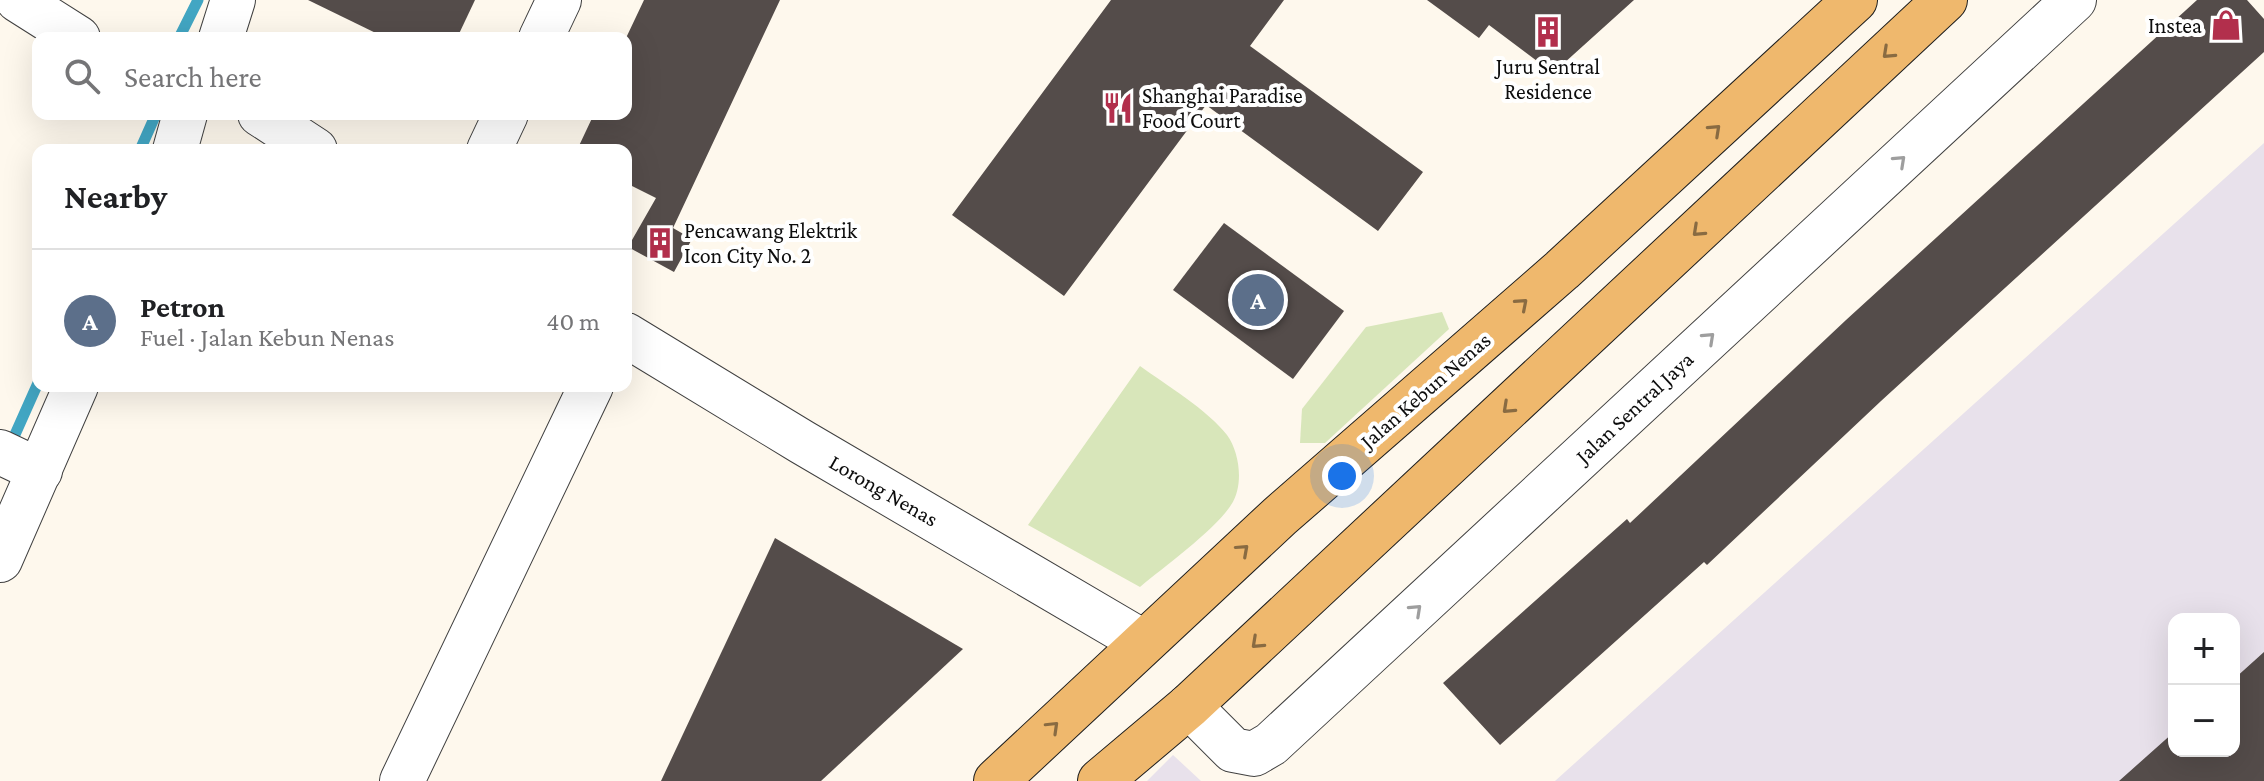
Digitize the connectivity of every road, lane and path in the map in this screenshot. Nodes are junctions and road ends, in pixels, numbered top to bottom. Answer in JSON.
{"nodes":[{"id":1,"x":18,"y":0,"type":"edge"},
{"id":2,"x":233,"y":0,"type":"edge"},
{"id":3,"x":559,"y":0,"type":"edge"},
{"id":4,"x":1855,"y":0,"type":"edge"},
{"id":5,"x":1945,"y":0,"type":"edge"},
{"id":6,"x":2074,"y":0,"type":"edge"},
{"id":7,"x":69,"y":32,"type":"edge"},
{"id":8,"x":223,"y":32,"type":"edge"},
{"id":9,"x":544,"y":32,"type":"edge"},
{"id":10,"x":183,"y":120,"type":"edge"},
{"id":11,"x":269,"y":120,"type":"edge"},
{"id":12,"x":503,"y":120,"type":"edge"},
{"id":13,"x":177,"y":144,"type":"edge"},
{"id":14,"x":306,"y":144,"type":"edge"},
{"id":15,"x":492,"y":144,"type":"edge"},
{"id":16,"x":632,"y":339,"type":"edge"},
{"id":17,"x":72,"y":392,"type":"edge"},
{"id":18,"x":588,"y":392,"type":"edge"},
{"id":19,"x":21,"y":462,"type":"edge"},
{"id":20,"x":0,"y":560,"type":"edge"},
{"id":21,"x":1143,"y":642,"type":"junction"},
{"id":22,"x":1189,"y":706,"type":"junction"},
{"id":23,"x":402,"y":781,"type":"edge"},
{"id":24,"x":996,"y":781,"type":"edge"},
{"id":25,"x":1100,"y":781,"type":"edge"}],
"edges":[{"from":1,"to":7,"type":"street"},
{"from":2,"to":8,"type":"street"},
{"from":3,"to":9,"type":"street"},
{"from":21,"to":4,"type":"main road","name":"Jalan Kebun Nenas","one_way":true},
{"from":5,"to":22,"type":"main road","one_way":true},
{"from":22,"to":6,"type":"street","name":"Jalan Sentral Jaya","one_way":true},
{"from":10,"to":13,"type":"street"},
{"from":11,"to":14,"type":"street"},
{"from":12,"to":15,"type":"street"},
{"from":16,"to":21,"type":"street","name":"Lorong Nenas"},
{"from":17,"to":19,"type":"street"},
{"from":18,"to":23,"type":"street"},
{"from":19,"to":20,"type":"street"},
{"from":24,"to":21,"type":"main road","name":"Jalan Kebun Nenas","one_way":true},
{"from":22,"to":25,"type":"main road"}]}
